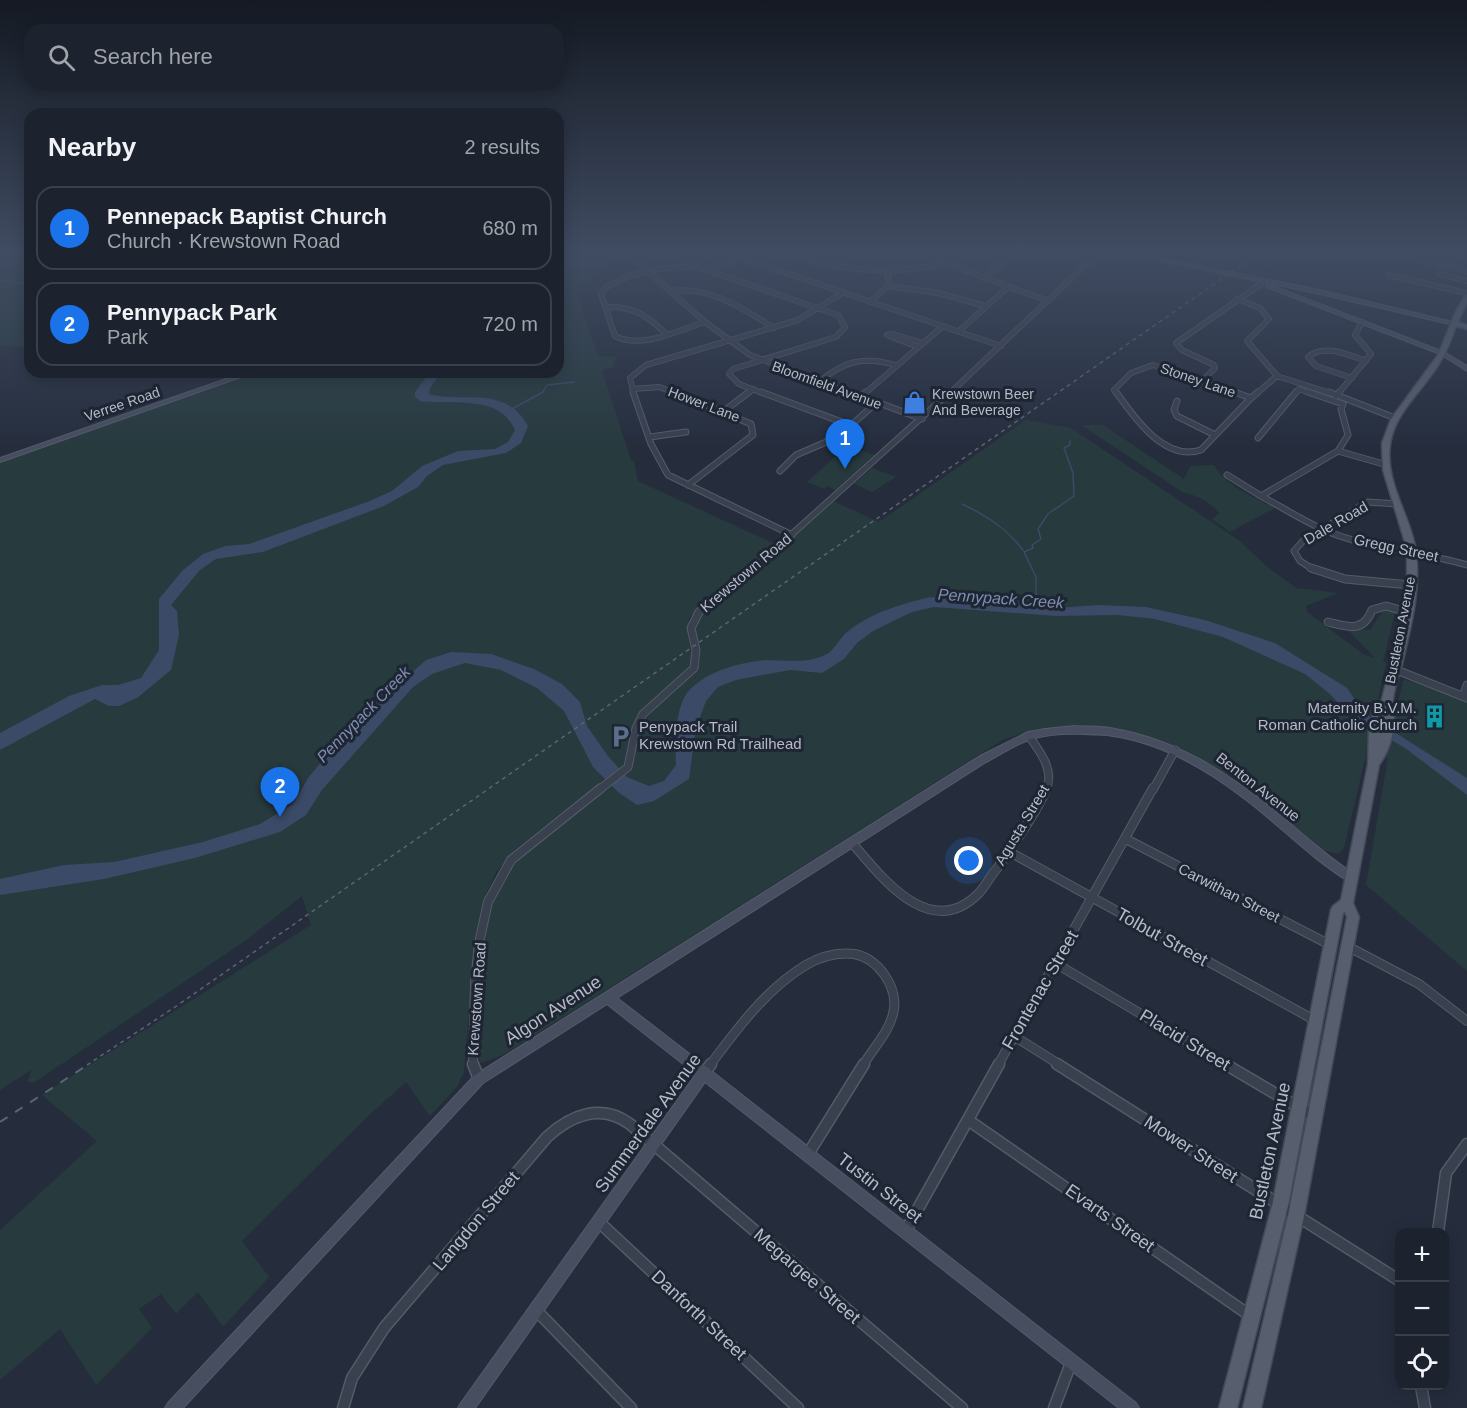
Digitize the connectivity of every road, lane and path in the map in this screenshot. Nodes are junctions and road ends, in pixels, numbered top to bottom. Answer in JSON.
{"nodes":[{"id":1,"x":608,"y":318,"type":"edge"},
{"id":2,"x":649,"y":318,"type":"edge"},
{"id":3,"x":700,"y":318,"type":"edge"},
{"id":4,"x":759,"y":318,"type":"edge"},
{"id":5,"x":802,"y":318,"type":"edge"},
{"id":6,"x":840,"y":318,"type":"edge"},
{"id":7,"x":918,"y":318,"type":"edge"},
{"id":8,"x":973,"y":318,"type":"edge"},
{"id":9,"x":1031,"y":318,"type":"edge"},
{"id":10,"x":1211,"y":318,"type":"edge"},
{"id":11,"x":1268,"y":318,"type":"edge"},
{"id":12,"x":1351,"y":318,"type":"edge"},
{"id":13,"x":1429,"y":318,"type":"edge"},
{"id":14,"x":1456,"y":318,"type":"edge"},
{"id":15,"x":705,"y":322,"type":"junction"},
{"id":16,"x":1362,"y":322,"type":"junction"},
{"id":17,"x":1454,"y":323,"type":"junction"},
{"id":18,"x":943,"y":326,"type":"junction"},
{"id":19,"x":1467,"y":327,"type":"edge"},
{"id":20,"x":774,"y":328,"type":"junction"},
{"id":21,"x":959,"y":331,"type":"junction"},
{"id":22,"x":665,"y":333,"type":"junction"},
{"id":23,"x":729,"y":341,"type":"junction"},
{"id":24,"x":920,"y":345,"type":"junction"},
{"id":25,"x":1001,"y":345,"type":"junction"},
{"id":26,"x":1442,"y":353,"type":"junction"},
{"id":27,"x":761,"y":360,"type":"junction"},
{"id":28,"x":1366,"y":361,"type":"junction"},
{"id":29,"x":895,"y":365,"type":"junction"},
{"id":30,"x":1436,"y":365,"type":"junction"},
{"id":31,"x":1466,"y":368,"type":"edge"},
{"id":32,"x":1277,"y":376,"type":"junction"},
{"id":33,"x":235,"y":378,"type":"edge"},
{"id":34,"x":1352,"y":378,"type":"junction"},
{"id":35,"x":1202,"y":381,"type":"junction"},
{"id":36,"x":819,"y":382,"type":"junction"},
{"id":37,"x":633,"y":389,"type":"junction"},
{"id":38,"x":753,"y":389,"type":"junction"},
{"id":39,"x":1336,"y":396,"type":"junction"},
{"id":40,"x":860,"y":397,"type":"junction"},
{"id":41,"x":1251,"y":398,"type":"junction"},
{"id":42,"x":1177,"y":401,"type":"dead end"},
{"id":43,"x":876,"y":403,"type":"junction"},
{"id":44,"x":724,"y":411,"type":"junction"},
{"id":45,"x":1395,"y":418,"type":"junction"},
{"id":46,"x":922,"y":419,"type":"junction"},
{"id":47,"x":850,"y":425,"type":"junction"},
{"id":48,"x":686,"y":432,"type":"dead end"},
{"id":49,"x":1215,"y":435,"type":"junction"},
{"id":50,"x":650,"y":437,"type":"junction"},
{"id":51,"x":1258,"y":438,"type":"dead end"},
{"id":52,"x":1338,"y":451,"type":"junction"},
{"id":53,"x":0,"y":460,"type":"edge"},
{"id":54,"x":1387,"y":465,"type":"junction"},
{"id":55,"x":780,"y":471,"type":"dead end"},
{"id":56,"x":1227,"y":474,"type":"dead end"},
{"id":57,"x":688,"y":485,"type":"junction"},
{"id":58,"x":1261,"y":496,"type":"junction"},
{"id":59,"x":1398,"y":504,"type":"junction"},
{"id":60,"x":1322,"y":529,"type":"junction"},
{"id":61,"x":792,"y":535,"type":"junction"},
{"id":62,"x":1412,"y":550,"type":"junction"},
{"id":63,"x":1467,"y":566,"type":"edge"},
{"id":64,"x":1410,"y":585,"type":"junction"},
{"id":65,"x":1407,"y":612,"type":"junction"},
{"id":66,"x":1328,"y":622,"type":"dead end"},
{"id":67,"x":1394,"y":669,"type":"junction"},
{"id":68,"x":1467,"y":685,"type":"edge"},
{"id":69,"x":1465,"y":696,"type":"edge"},
{"id":70,"x":1029,"y":736,"type":"junction"},
{"id":71,"x":1175,"y":750,"type":"junction"},
{"id":72,"x":1126,"y":840,"type":"junction"},
{"id":73,"x":853,"y":844,"type":"junction"},
{"id":74,"x":1008,"y":851,"type":"junction"},
{"id":75,"x":1352,"y":878,"type":"junction"},
{"id":76,"x":1092,"y":898,"type":"junction"},
{"id":77,"x":1340,"y":946,"type":"junction"},
{"id":78,"x":1055,"y":963,"type":"junction"},
{"id":79,"x":607,"y":997,"type":"junction"},
{"id":80,"x":1316,"y":1021,"type":"junction"},
{"id":81,"x":1467,"y":1021,"type":"edge"},
{"id":82,"x":1014,"y":1036,"type":"junction"},
{"id":83,"x":705,"y":1072,"type":"junction"},
{"id":84,"x":479,"y":1079,"type":"junction"},
{"id":85,"x":1299,"y":1108,"type":"junction"},
{"id":86,"x":1315,"y":1117,"type":"junction"},
{"id":87,"x":968,"y":1120,"type":"junction"},
{"id":88,"x":652,"y":1143,"type":"junction"},
{"id":89,"x":1467,"y":1144,"type":"edge"},
{"id":90,"x":808,"y":1154,"type":"junction"},
{"id":91,"x":1280,"y":1206,"type":"junction"},
{"id":92,"x":1296,"y":1216,"type":"junction"},
{"id":93,"x":599,"y":1222,"type":"junction"},
{"id":94,"x":1439,"y":1228,"type":"edge"},
{"id":95,"x":906,"y":1230,"type":"junction"},
{"id":96,"x":1395,"y":1278,"type":"edge"},
{"id":97,"x":536,"y":1310,"type":"junction"},
{"id":98,"x":1252,"y":1317,"type":"junction"},
{"id":99,"x":1071,"y":1363,"type":"junction"},
{"id":100,"x":1422,"y":1390,"type":"edge"},
{"id":101,"x":177,"y":1406,"type":"edge"},
{"id":102,"x":343,"y":1408,"type":"edge"},
{"id":103,"x":466,"y":1408,"type":"edge"},
{"id":104,"x":631,"y":1408,"type":"edge"},
{"id":105,"x":798,"y":1408,"type":"edge"},
{"id":106,"x":962,"y":1408,"type":"edge"},
{"id":107,"x":1054,"y":1408,"type":"edge"},
{"id":108,"x":1131,"y":1408,"type":"edge"},
{"id":109,"x":1228,"y":1408,"type":"edge"},
{"id":110,"x":1252,"y":1408,"type":"edge"},
{"id":111,"x":1425,"y":1408,"type":"edge"}],
"edges":[{"from":1,"to":22,"type":"street"},
{"from":2,"to":22,"type":"street"},
{"from":3,"to":15,"type":"street","name":"Bloomfield Avenue"},
{"from":4,"to":20,"type":"street"},
{"from":5,"to":20,"type":"street"},
{"from":6,"to":27,"type":"street"},
{"from":7,"to":18,"type":"street"},
{"from":8,"to":21,"type":"street"},
{"from":9,"to":25,"type":"street","name":"Krewstown Road"},
{"from":10,"to":35,"type":"street"},
{"from":11,"to":32,"type":"street"},
{"from":12,"to":16,"type":"street"},
{"from":13,"to":17,"type":"street"},
{"from":14,"to":17,"type":"main road","name":"Bustleton Avenue"},
{"from":15,"to":22,"type":"street"},
{"from":15,"to":23,"type":"street","name":"Bloomfield Avenue"},
{"from":16,"to":26,"type":"street"},
{"from":16,"to":28,"type":"street"},
{"from":17,"to":19,"type":"main road"},
{"from":17,"to":26,"type":"main road","name":"Bustleton Avenue"},
{"from":18,"to":21,"type":"street"},
{"from":18,"to":24,"type":"street"},
{"from":20,"to":23,"type":"street"},
{"from":21,"to":25,"type":"street"},
{"from":23,"to":27,"type":"street","name":"Bloomfield Avenue"},
{"from":23,"to":37,"type":"street"},
{"from":24,"to":24,"type":"street"},
{"from":24,"to":29,"type":"street"},
{"from":25,"to":46,"type":"street","name":"Krewstown Road"},
{"from":26,"to":30,"type":"main road","name":"Bustleton Avenue"},
{"from":26,"to":31,"type":"street"},
{"from":27,"to":36,"type":"street","name":"Bloomfield Avenue"},
{"from":27,"to":38,"type":"street"},
{"from":28,"to":34,"type":"street"},
{"from":28,"to":34,"type":"street"},
{"from":29,"to":36,"type":"street"},
{"from":29,"to":40,"type":"street"},
{"from":30,"to":31,"type":"street"},
{"from":30,"to":45,"type":"main road","name":"Bustleton Avenue"},
{"from":32,"to":39,"type":"street"},
{"from":32,"to":41,"type":"street"},
{"from":33,"to":53,"type":"street","name":"Verree Road"},
{"from":34,"to":39,"type":"street"},
{"from":35,"to":41,"type":"street","name":"Stoney Lane"},
{"from":35,"to":49,"type":"street","name":"Stoney Lane"},
{"from":36,"to":40,"type":"street","name":"Bloomfield Avenue"},
{"from":37,"to":44,"type":"street","name":"Hower Lane"},
{"from":37,"to":50,"type":"street"},
{"from":38,"to":44,"type":"street"},
{"from":38,"to":47,"type":"street"},
{"from":39,"to":45,"type":"street"},
{"from":40,"to":43,"type":"street","name":"Bloomfield Avenue"},
{"from":41,"to":49,"type":"street"},
{"from":42,"to":49,"type":"street"},
{"from":43,"to":46,"type":"street","name":"Bloomfield Avenue"},
{"from":43,"to":47,"type":"street"},
{"from":44,"to":57,"type":"street","name":"Hower Lane"},
{"from":45,"to":54,"type":"main road","name":"Bustleton Avenue"},
{"from":46,"to":61,"type":"street","name":"Krewstown Road"},
{"from":47,"to":55,"type":"street"},
{"from":48,"to":50,"type":"street"},
{"from":50,"to":57,"type":"street"},
{"from":51,"to":52,"type":"street"},
{"from":52,"to":54,"type":"street"},
{"from":52,"to":58,"type":"street"},
{"from":54,"to":59,"type":"main road","name":"Bustleton Avenue"},
{"from":56,"to":58,"type":"street","name":"Gregg Street"},
{"from":57,"to":61,"type":"street"},
{"from":58,"to":60,"type":"street","name":"Gregg Street"},
{"from":59,"to":60,"type":"street","name":"Dale Road"},
{"from":59,"to":62,"type":"main road","name":"Bustleton Avenue"},
{"from":60,"to":62,"type":"street","name":"Gregg Street"},
{"from":60,"to":64,"type":"street","name":"Dale Road"},
{"from":61,"to":84,"type":"street","name":"Krewstown Road"},
{"from":62,"to":63,"type":"street","name":"Gregg Street"},
{"from":62,"to":64,"type":"main road","name":"Bustleton Avenue"},
{"from":64,"to":65,"type":"main road","name":"Bustleton Avenue"},
{"from":65,"to":66,"type":"street"},
{"from":65,"to":67,"type":"main road","name":"Bustleton Avenue"},
{"from":67,"to":69,"type":"street"},
{"from":67,"to":75,"type":"main road","name":"Bustleton Avenue"},
{"from":68,"to":69,"type":"street"},
{"from":70,"to":71,"type":"street","name":"Benton Avenue"},
{"from":70,"to":73,"type":"street","name":"Algon Avenue"},
{"from":70,"to":74,"type":"street","name":"Agusta Street"},
{"from":71,"to":72,"type":"street","name":"Frontenac Street"},
{"from":71,"to":75,"type":"street","name":"Benton Avenue"},
{"from":72,"to":76,"type":"street","name":"Frontenac Street"},
{"from":72,"to":77,"type":"street","name":"Carwithan Street"},
{"from":73,"to":74,"type":"street","name":"Agusta Street"},
{"from":73,"to":79,"type":"street","name":"Algon Avenue"},
{"from":74,"to":76,"type":"street","name":"Tolbut Street"},
{"from":75,"to":77,"type":"main road","name":"Bustleton Avenue"},
{"from":76,"to":78,"type":"street","name":"Frontenac Street"},
{"from":76,"to":80,"type":"street","name":"Tolbut Street"},
{"from":77,"to":80,"type":"main road","name":"Bustleton Avenue"},
{"from":77,"to":81,"type":"street"},
{"from":77,"to":86,"type":"main road","name":"Bustleton Avenue"},
{"from":78,"to":82,"type":"street","name":"Frontenac Street"},
{"from":78,"to":85,"type":"street","name":"Placid Street"},
{"from":79,"to":83,"type":"street","name":"Tustin Street"},
{"from":79,"to":84,"type":"street","name":"Algon Avenue"},
{"from":80,"to":85,"type":"main road","name":"Bustleton Avenue"},
{"from":82,"to":87,"type":"street","name":"Frontenac Street"},
{"from":82,"to":91,"type":"street","name":"Mower Street"},
{"from":83,"to":88,"type":"street","name":"Summerdale Avenue"},
{"from":83,"to":90,"type":"street","name":"Tustin Street"},
{"from":83,"to":90,"type":"street","name":"Summerdale Avenue"},
{"from":84,"to":101,"type":"street","name":"Algon Avenue"},
{"from":85,"to":86,"type":"street","name":"Placid Street"},
{"from":85,"to":91,"type":"main road","name":"Bustleton Avenue"},
{"from":86,"to":92,"type":"main road","name":"Bustleton Avenue"},
{"from":87,"to":95,"type":"street","name":"Frontenac Street"},
{"from":87,"to":98,"type":"street","name":"Evarts Street"},
{"from":88,"to":93,"type":"street","name":"Summerdale Avenue"},
{"from":88,"to":102,"type":"street","name":"Langdon Street"},
{"from":88,"to":106,"type":"street","name":"Megargee Street"},
{"from":89,"to":94,"type":"street"},
{"from":90,"to":95,"type":"street","name":"Tustin Street"},
{"from":91,"to":92,"type":"street","name":"Mower Street"},
{"from":91,"to":98,"type":"main road","name":"Bustleton Avenue"},
{"from":92,"to":96,"type":"street","name":"Mower Street"},
{"from":92,"to":110,"type":"main road","name":"Bustleton Avenue"},
{"from":93,"to":97,"type":"street","name":"Summerdale Avenue"},
{"from":93,"to":105,"type":"street","name":"Danforth Street"},
{"from":95,"to":99,"type":"street","name":"Tustin Street"},
{"from":97,"to":103,"type":"street","name":"Summerdale Avenue"},
{"from":97,"to":104,"type":"street"},
{"from":98,"to":109,"type":"main road","name":"Bustleton Avenue"},
{"from":99,"to":107,"type":"street"},
{"from":99,"to":108,"type":"street","name":"Tustin Street"},
{"from":100,"to":111,"type":"street"}]}
